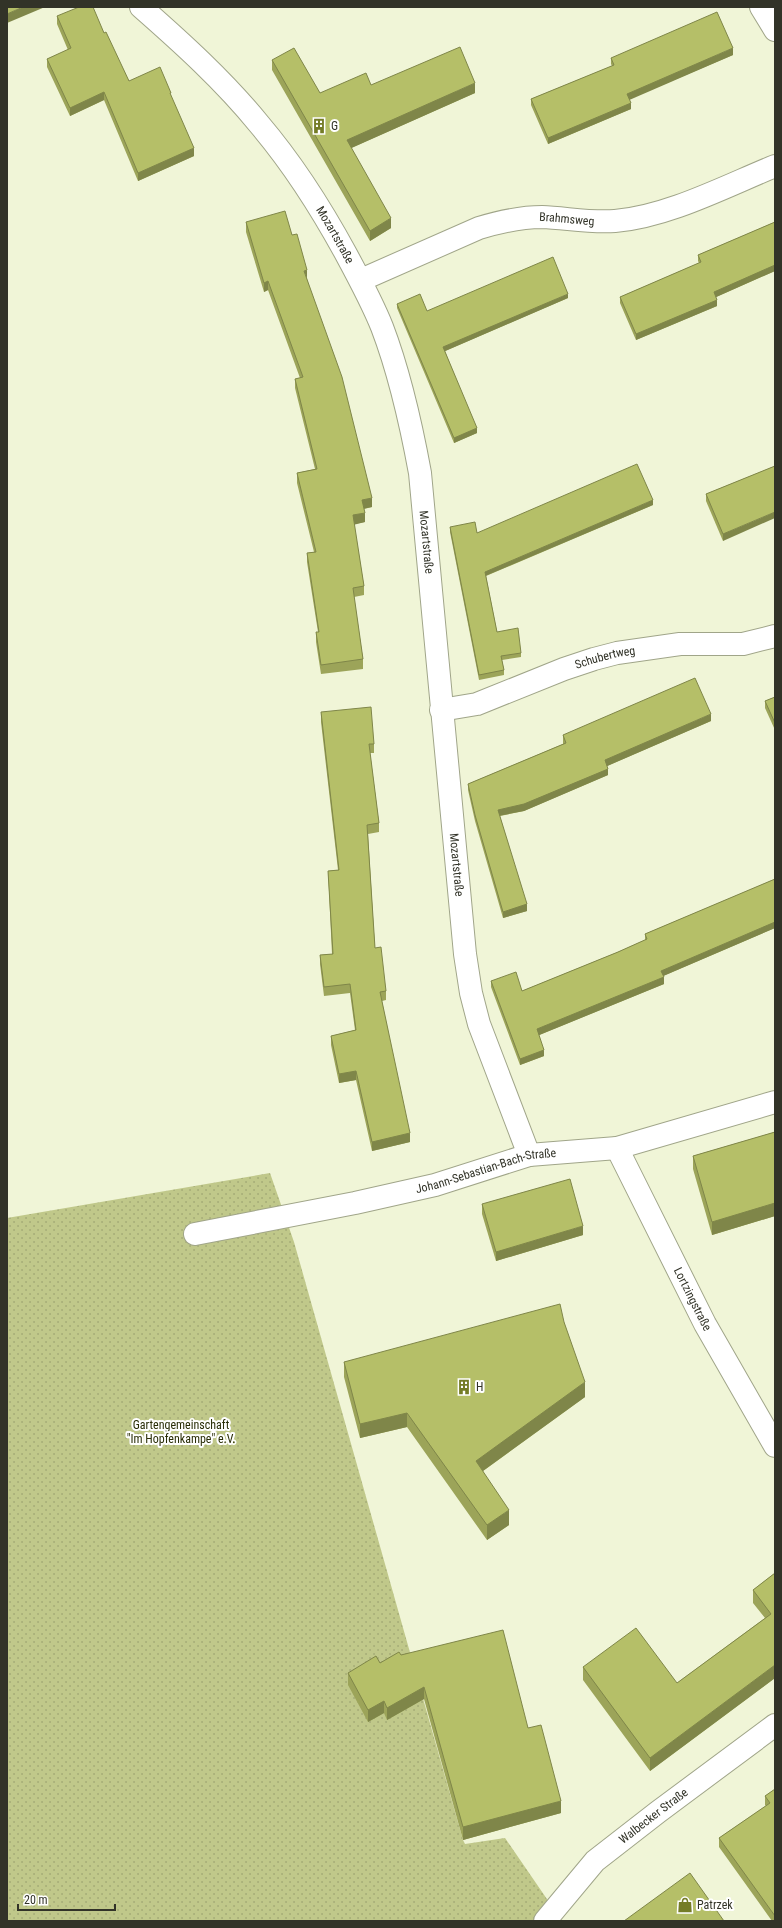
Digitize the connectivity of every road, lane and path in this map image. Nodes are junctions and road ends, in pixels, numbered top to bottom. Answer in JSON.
{"nodes":[{"id":1,"x":141,"y":7,"type":"edge"},
{"id":2,"x":761,"y":7,"type":"edge"},
{"id":3,"x":775,"y":30,"type":"edge"},
{"id":4,"x":775,"y":166,"type":"edge"},
{"id":5,"x":360,"y":280,"type":"junction"},
{"id":6,"x":775,"y":636,"type":"edge"},
{"id":7,"x":441,"y":710,"type":"junction"},
{"id":8,"x":775,"y":1102,"type":"edge"},
{"id":9,"x":617,"y":1148,"type":"junction"},
{"id":10,"x":529,"y":1155,"type":"junction"},
{"id":11,"x":195,"y":1234,"type":"dead end"},
{"id":12,"x":775,"y":1446,"type":"edge"},
{"id":13,"x":775,"y":1725,"type":"edge"},
{"id":14,"x":545,"y":1921,"type":"edge"}],
"edges":[{"from":1,"to":5,"type":"street","name":"Mozartstraße"},
{"from":2,"to":3,"type":"street"},
{"from":4,"to":5,"type":"street","name":"Brahmsweg"},
{"from":5,"to":7,"type":"street","name":"Mozartstraße"},
{"from":6,"to":7,"type":"street","name":"Schubertweg"},
{"from":7,"to":10,"type":"street","name":"Mozartstraße"},
{"from":8,"to":9,"type":"street","name":"Johann-Sebastian-Bach-Straße"},
{"from":9,"to":10,"type":"street","name":"Johann-Sebastian-Bach-Straße"},
{"from":9,"to":12,"type":"street","name":"Lortzingstraße"},
{"from":10,"to":11,"type":"street","name":"Johann-Sebastian-Bach-Straße"},
{"from":13,"to":14,"type":"street","name":"Walbecker Straße"}]}
